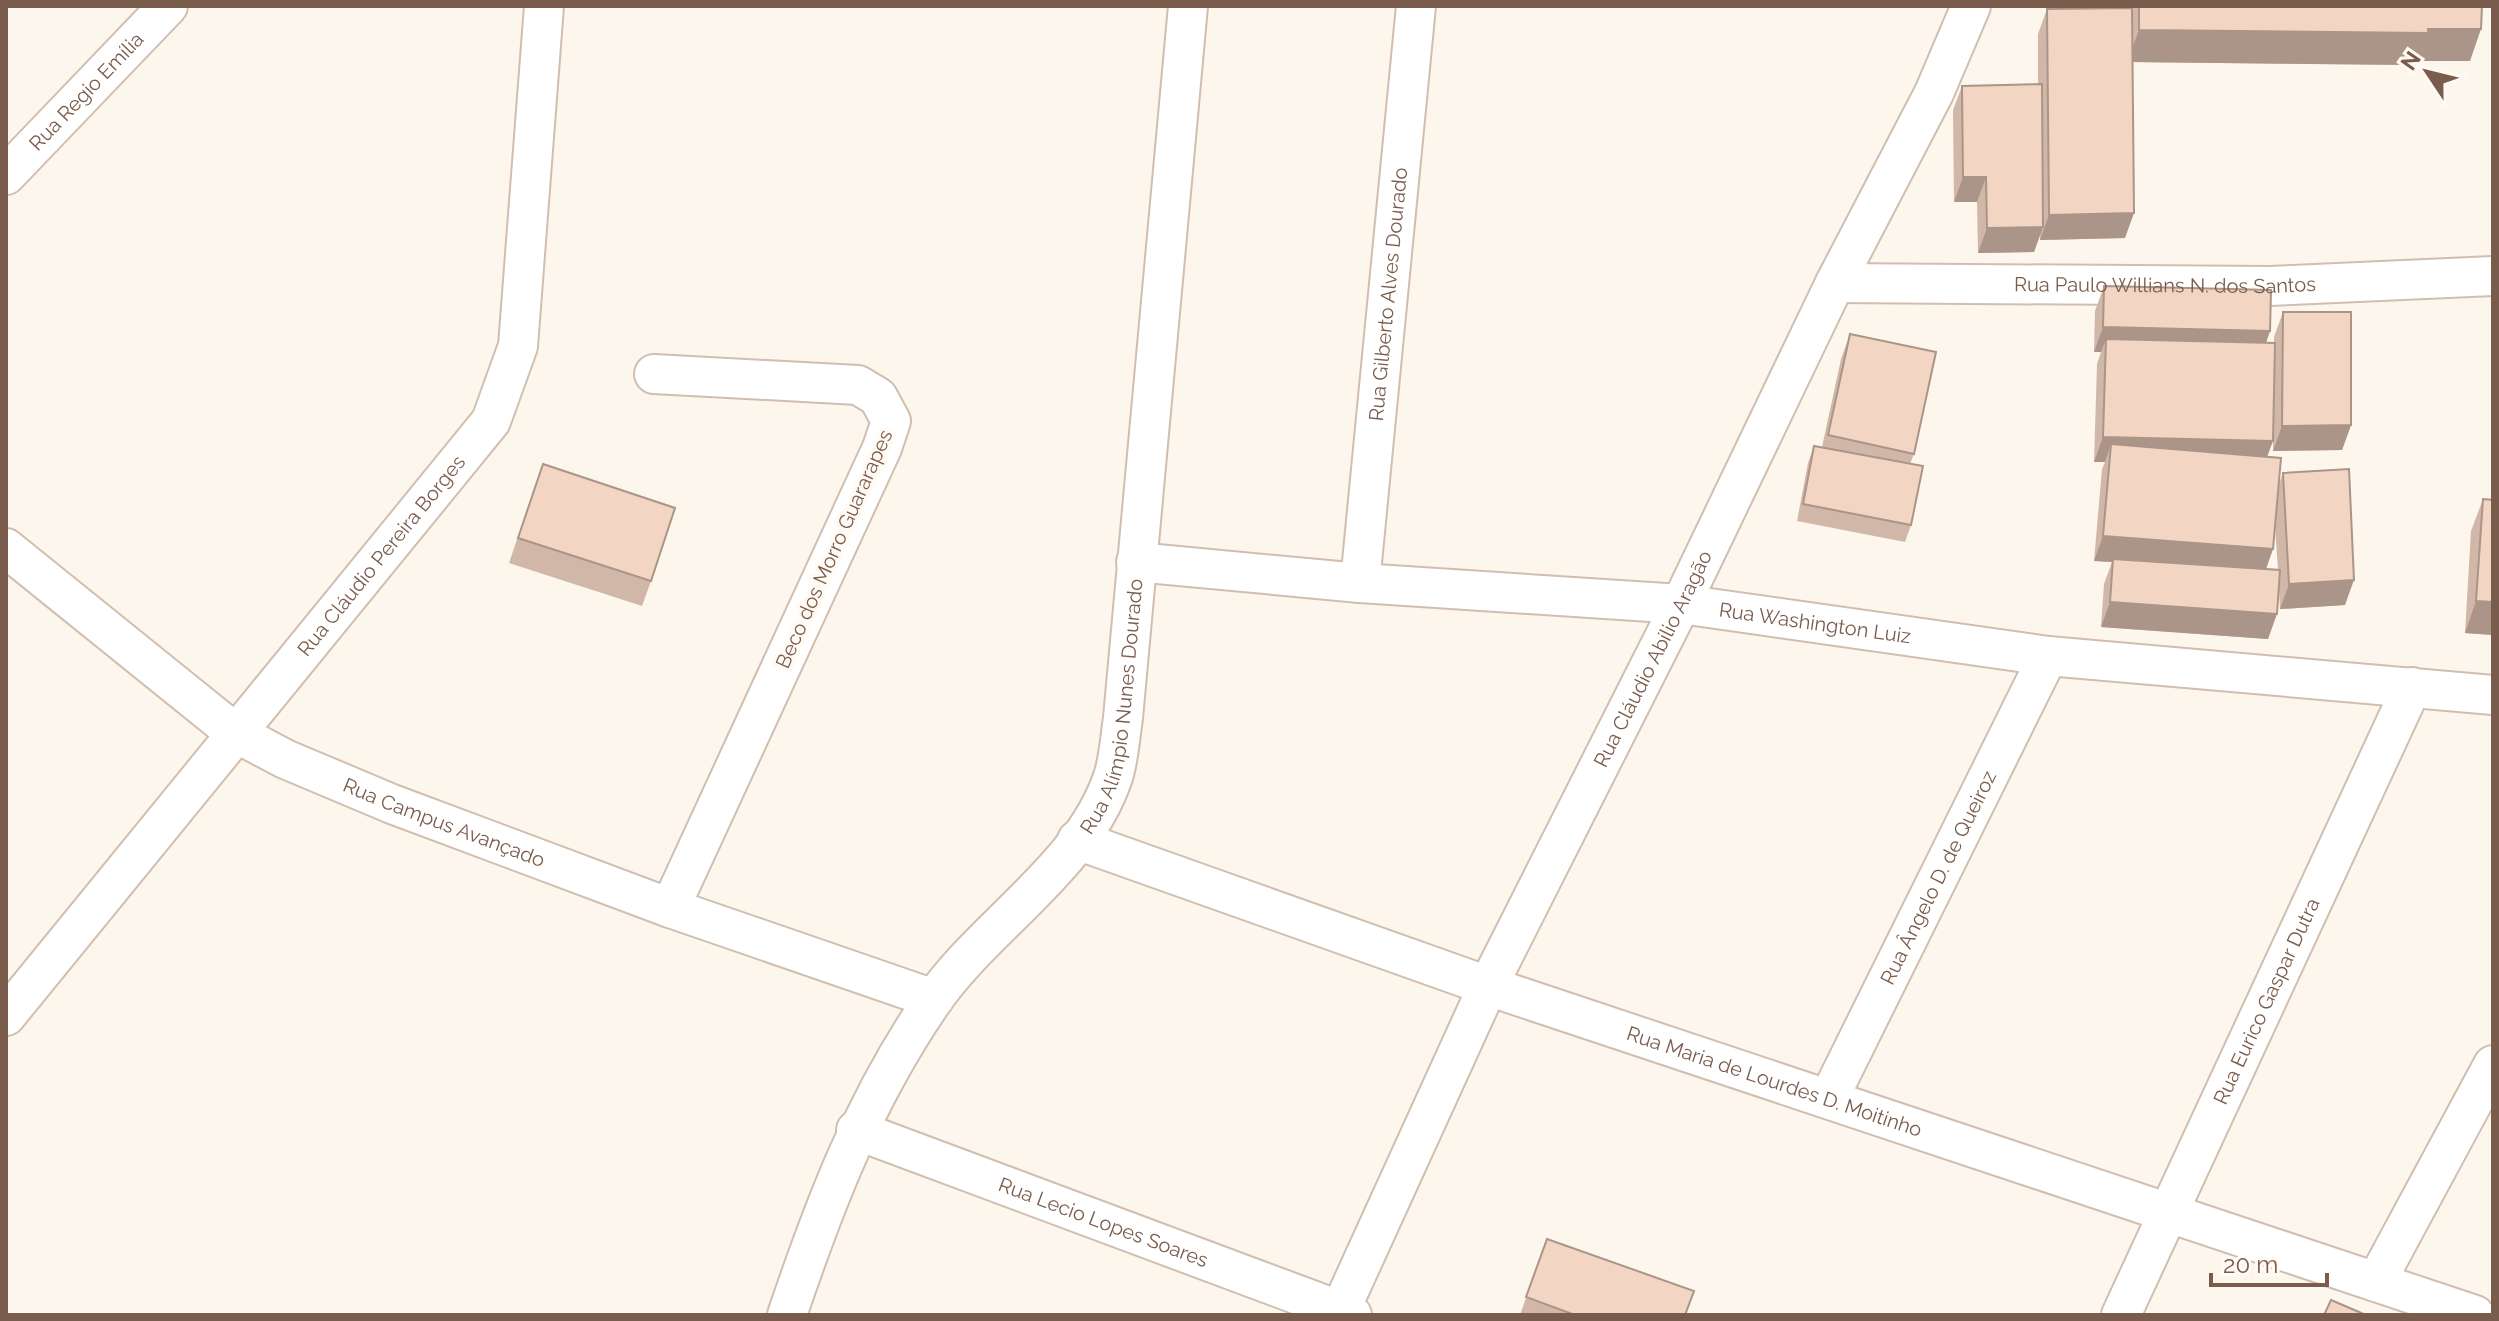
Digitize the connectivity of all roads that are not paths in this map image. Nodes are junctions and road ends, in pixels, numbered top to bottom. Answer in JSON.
{"nodes":[{"id":1,"x":168,"y":6,"type":"edge"},
{"id":2,"x":544,"y":6,"type":"edge"},
{"id":3,"x":1188,"y":6,"type":"edge"},
{"id":4,"x":1416,"y":6,"type":"edge"},
{"id":5,"x":1971,"y":6,"type":"edge"},
{"id":6,"x":6,"y":175,"type":"edge"},
{"id":7,"x":2493,"y":276,"type":"edge"},
{"id":8,"x":1835,"y":283,"type":"junction"},
{"id":9,"x":654,"y":374,"type":"dead end"},
{"id":10,"x":6,"y":548,"type":"edge"},
{"id":11,"x":1136,"y":562,"type":"junction"},
{"id":12,"x":1360,"y":583,"type":"junction"},
{"id":13,"x":1681,"y":604,"type":"junction"},
{"id":14,"x":2048,"y":656,"type":"junction"},
{"id":15,"x":2412,"y":687,"type":"junction"},
{"id":16,"x":2493,"y":695,"type":"edge"},
{"id":17,"x":234,"y":732,"type":"junction"},
{"id":18,"x":1077,"y":840,"type":"junction"},
{"id":19,"x":670,"y":908,"type":"junction"},
{"id":20,"x":1488,"y":986,"type":"junction"},
{"id":21,"x":934,"y":999,"type":"junction"},
{"id":22,"x":6,"y":1016,"type":"edge"},
{"id":23,"x":2493,"y":1065,"type":"edge"},
{"id":24,"x":1829,"y":1098,"type":"junction"},
{"id":25,"x":856,"y":1130,"type":"junction"},
{"id":26,"x":2168,"y":1214,"type":"junction"},
{"id":27,"x":2376,"y":1282,"type":"junction"},
{"id":28,"x":1343,"y":1314,"type":"edge"},
{"id":29,"x":787,"y":1315,"type":"edge"},
{"id":30,"x":2121,"y":1315,"type":"edge"},
{"id":31,"x":2475,"y":1315,"type":"edge"}],
"edges":[{"from":1,"to":6,"type":"street","name":"Rua Regio Emília"},
{"from":2,"to":17,"type":"street","name":"Rua Cláudio Pereira Borges"},
{"from":3,"to":11,"type":"street","name":"Rua Alímpio Nunes Dourado"},
{"from":4,"to":12,"type":"street","name":"Rua Gilberto Alves Dourado"},
{"from":5,"to":8,"type":"street","name":"Rua Cláudio Abílio Aragão"},
{"from":7,"to":8,"type":"street","name":"Rua Paulo Willians N. dos Santos"},
{"from":8,"to":13,"type":"street","name":"Rua Cláudio Abílio Aragão"},
{"from":9,"to":19,"type":"street","name":"Beco dos Morro Guararapes"},
{"from":10,"to":17,"type":"street","name":"Rua Campus Avançado"},
{"from":11,"to":12,"type":"street","name":"Rua Washington Luiz"},
{"from":11,"to":18,"type":"street","name":"Rua Alímpio Nunes Dourado"},
{"from":12,"to":13,"type":"street","name":"Rua Washington Luiz"},
{"from":13,"to":14,"type":"street","name":"Rua Washington Luiz"},
{"from":13,"to":20,"type":"street","name":"Rua Cláudio Abílio Aragão"},
{"from":14,"to":15,"type":"street","name":"Rua Washington Luiz"},
{"from":14,"to":24,"type":"street","name":"Rua Ângelo D. de Queiroz"},
{"from":15,"to":16,"type":"street","name":"Rua Washington Luiz"},
{"from":15,"to":26,"type":"street","name":"Rua Eurico Gaspar Dutra"},
{"from":17,"to":19,"type":"street","name":"Rua Campus Avançado"},
{"from":17,"to":22,"type":"street","name":"Rua Cláudio Pereira Borges"},
{"from":18,"to":20,"type":"street","name":"Rua Maria de Lourdes D. Moitinho"},
{"from":18,"to":21,"type":"street","name":"Rua Alímpio Nunes Dourado"},
{"from":19,"to":21,"type":"street","name":"Rua Campus Avançado"},
{"from":20,"to":24,"type":"street","name":"Rua Maria de Lourdes D. Moitinho"},
{"from":20,"to":28,"type":"street","name":"Rua Cláudio Abílio Aragão"},
{"from":21,"to":25,"type":"street","name":"Rua Alímpio Nunes Dourado"},
{"from":23,"to":27,"type":"street"},
{"from":24,"to":26,"type":"street","name":"Rua Maria de Lourdes D. Moitinho"},
{"from":25,"to":28,"type":"street","name":"Rua Lecio Lopes Soares"},
{"from":25,"to":29,"type":"street","name":"Rua Alímpio Nunes Dourado"},
{"from":26,"to":27,"type":"street","name":"Rua Maria de Lourdes D. Moitinho"},
{"from":26,"to":30,"type":"street","name":"Rua Eurico Gaspar Dutra"},
{"from":27,"to":31,"type":"street","name":"Rua Maria de Lourdes D. Moitinho"}]}
